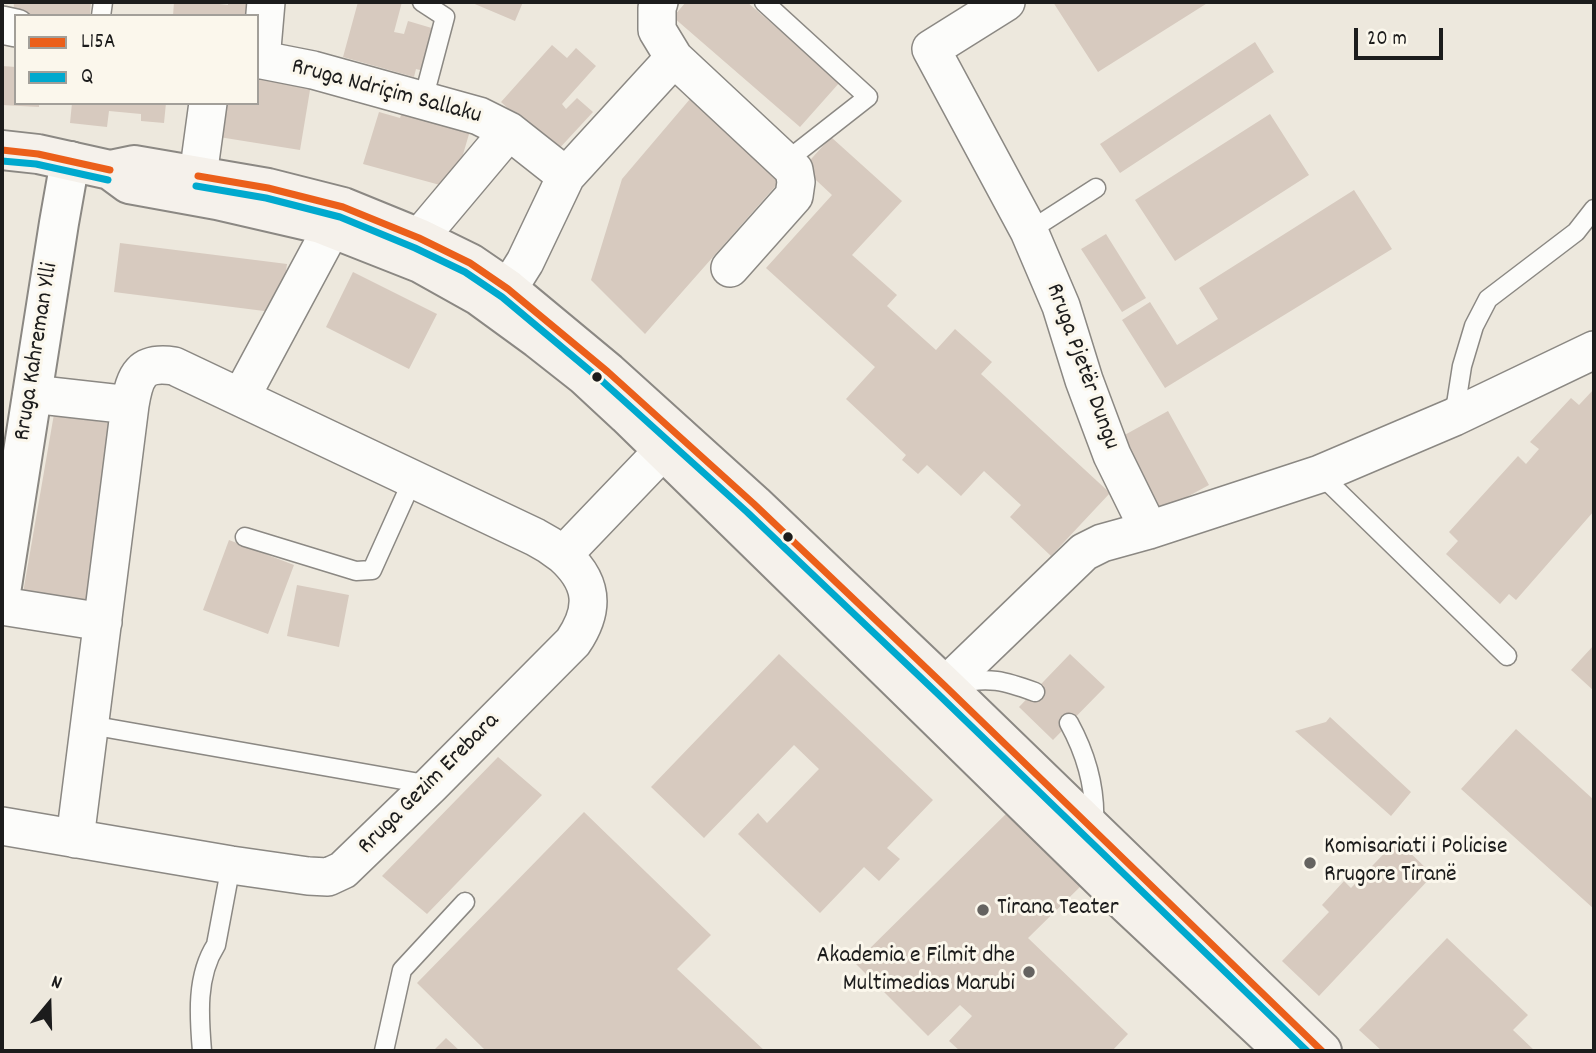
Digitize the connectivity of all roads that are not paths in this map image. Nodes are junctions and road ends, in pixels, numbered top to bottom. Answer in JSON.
{"nodes":[{"id":1,"x":266,"y":2,"type":"edge"},
{"id":2,"x":422,"y":2,"type":"edge"},
{"id":3,"x":659,"y":2,"type":"edge"},
{"id":4,"x":764,"y":2,"type":"edge"},
{"id":5,"x":1006,"y":2,"type":"edge"},
{"id":6,"x":674,"y":58,"type":"junction"},
{"id":7,"x":259,"y":59,"type":"edge"},
{"id":8,"x":423,"y":100,"type":"junction"},
{"id":9,"x":208,"y":105,"type":"edge"},
{"id":10,"x":509,"y":131,"type":"junction"},
{"id":11,"x":2,"y":150,"type":"edge"},
{"id":12,"x":70,"y":161,"type":"junction"},
{"id":13,"x":785,"y":162,"type":"junction"},
{"id":14,"x":110,"y":170,"type":"junction"},
{"id":15,"x":198,"y":176,"type":"junction"},
{"id":16,"x":566,"y":176,"type":"junction"},
{"id":17,"x":1096,"y":188,"type":"dead end"},
{"id":18,"x":1594,"y":209,"type":"edge"},
{"id":19,"x":337,"y":218,"type":"junction"},
{"id":20,"x":1029,"y":231,"type":"junction"},
{"id":21,"x":419,"y":238,"type":"junction"},
{"id":22,"x":730,"y":268,"type":"dead end"},
{"id":23,"x":508,"y":289,"type":"junction"},
{"id":24,"x":1594,"y":350,"type":"edge"},
{"id":25,"x":32,"y":394,"type":"junction"},
{"id":26,"x":242,"y":397,"type":"junction"},
{"id":27,"x":131,"y":405,"type":"junction"},
{"id":28,"x":1454,"y":417,"type":"junction"},
{"id":29,"x":670,"y":443,"type":"junction"},
{"id":30,"x":1320,"y":474,"type":"junction"},
{"id":31,"x":413,"y":479,"type":"junction"},
{"id":32,"x":1149,"y":530,"type":"junction"},
{"id":33,"x":246,"y":537,"type":"dead end"},
{"id":34,"x":563,"y":555,"type":"junction"},
{"id":35,"x":2,"y":586,"type":"edge"},
{"id":36,"x":2,"y":606,"type":"edge"},
{"id":37,"x":103,"y":622,"type":"junction"},
{"id":38,"x":1507,"y":656,"type":"dead end"},
{"id":39,"x":945,"y":686,"type":"junction"},
{"id":40,"x":1035,"y":692,"type":"dead end"},
{"id":41,"x":1069,"y":723,"type":"dead end"},
{"id":42,"x":90,"y":725,"type":"junction"},
{"id":43,"x":431,"y":785,"type":"junction"},
{"id":44,"x":2,"y":826,"type":"edge"},
{"id":45,"x":1094,"y":832,"type":"junction"},
{"id":46,"x":75,"y":839,"type":"junction"},
{"id":47,"x":231,"y":865,"type":"junction"},
{"id":48,"x":465,"y":902,"type":"dead end"},
{"id":49,"x":202,"y":1051,"type":"edge"},
{"id":50,"x":384,"y":1051,"type":"edge"},
{"id":51,"x":1284,"y":1051,"type":"edge"},
{"id":52,"x":1322,"y":1051,"type":"edge"}],
"edges":[{"from":1,"to":7,"type":"street","name":"Rruga Ndriçim Sallaku"},
{"from":2,"to":8,"type":"lane"},
{"from":3,"to":6,"type":"street"},
{"from":4,"to":13,"type":"lane"},
{"from":5,"to":20,"type":"street","name":"Rruga Pjetër Dungu"},
{"from":6,"to":13,"type":"street"},
{"from":6,"to":16,"type":"street"},
{"from":7,"to":8,"type":"street","name":"Rruga Ndriçim Sallaku"},
{"from":8,"to":10,"type":"street","name":"Rruga Ndriçim Sallaku"},
{"from":9,"to":15,"type":"street"},
{"from":10,"to":16,"type":"street","name":"Rruga Ndriçim Sallaku"},
{"from":10,"to":21,"type":"street","name":"Rruga Ndriçim Sallaku"},
{"from":11,"to":12,"type":"main road"},
{"from":12,"to":14,"type":"main road"},
{"from":12,"to":25,"type":"street","name":"Rruga Kahreman Ylli"},
{"from":13,"to":22,"type":"street"},
{"from":14,"to":15,"type":"main road"},
{"from":14,"to":19,"type":"main road"},
{"from":15,"to":19,"type":"main road"},
{"from":16,"to":23,"type":"street"},
{"from":17,"to":20,"type":"lane"},
{"from":18,"to":28,"type":"lane"},
{"from":19,"to":21,"type":"main road"},
{"from":19,"to":26,"type":"street"},
{"from":19,"to":29,"type":"main road"},
{"from":20,"to":32,"type":"street","name":"Rruga Pjetër Dungu"},
{"from":21,"to":23,"type":"main road"},
{"from":23,"to":29,"type":"main road"},
{"from":24,"to":28,"type":"street"},
{"from":25,"to":27,"type":"street"},
{"from":25,"to":35,"type":"street","name":"Rruga Kahreman Ylli"},
{"from":26,"to":27,"type":"street"},
{"from":26,"to":31,"type":"street"},
{"from":27,"to":37,"type":"street"},
{"from":28,"to":30,"type":"street"},
{"from":29,"to":34,"type":"street"},
{"from":29,"to":39,"type":"main road"},
{"from":29,"to":51,"type":"main road"},
{"from":30,"to":32,"type":"street"},
{"from":30,"to":38,"type":"lane"},
{"from":31,"to":33,"type":"lane"},
{"from":31,"to":34,"type":"street"},
{"from":32,"to":39,"type":"street"},
{"from":34,"to":43,"type":"street","name":"Rruga Gezim Erebara"},
{"from":36,"to":37,"type":"street"},
{"from":37,"to":42,"type":"street"},
{"from":39,"to":40,"type":"lane"},
{"from":39,"to":45,"type":"main road"},
{"from":41,"to":45,"type":"lane"},
{"from":42,"to":43,"type":"lane"},
{"from":42,"to":46,"type":"street"},
{"from":43,"to":47,"type":"street","name":"Rruga Gezim Erebara"},
{"from":44,"to":46,"type":"street","name":"Rruga Gezim Erebara"},
{"from":45,"to":52,"type":"main road"},
{"from":46,"to":47,"type":"street","name":"Rruga Gezim Erebara"},
{"from":47,"to":49,"type":"lane"},
{"from":48,"to":50,"type":"lane"}]}
